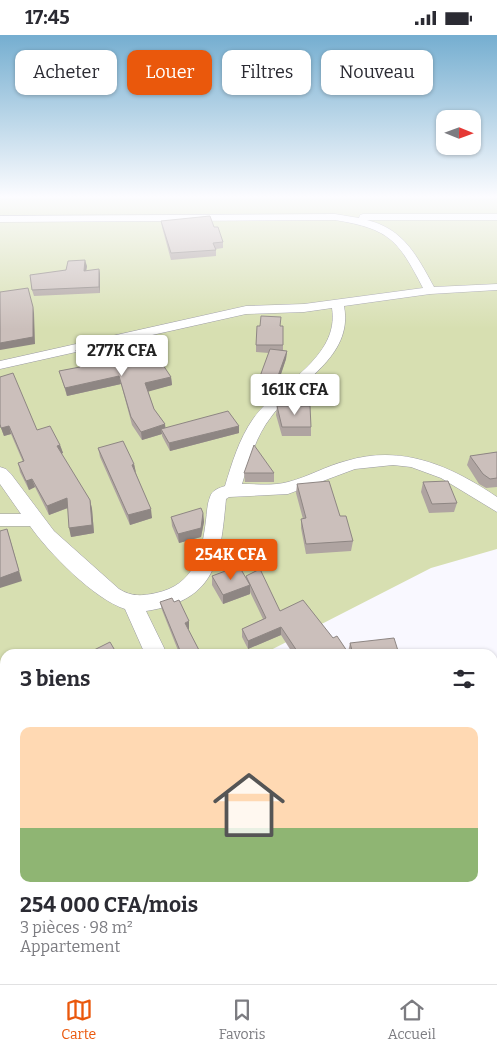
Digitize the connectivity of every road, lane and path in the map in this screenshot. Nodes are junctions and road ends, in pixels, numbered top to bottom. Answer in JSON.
{"nodes":[{"id":1,"x":396,"y":240,"type":"edge"},
{"id":2,"x":497,"y":287,"type":"edge"},
{"id":3,"x":430,"y":291,"type":"junction"},
{"id":4,"x":337,"y":303,"type":"junction"},
{"id":5,"x":0,"y":365,"type":"edge"},
{"id":6,"x":0,"y":473,"type":"edge"},
{"id":7,"x":232,"y":490,"type":"junction"},
{"id":8,"x":497,"y":506,"type":"edge"},
{"id":9,"x":0,"y":520,"type":"edge"},
{"id":10,"x":34,"y":520,"type":"junction"},
{"id":11,"x":132,"y":603,"type":"junction"},
{"id":12,"x":154,"y":649,"type":"edge"}],
"edges":[{"from":1,"to":3,"type":"street"},
{"from":2,"to":3,"type":"street"},
{"from":3,"to":4,"type":"street"},
{"from":4,"to":5,"type":"street"},
{"from":4,"to":7,"type":"street"},
{"from":6,"to":10,"type":"street"},
{"from":7,"to":8,"type":"street"},
{"from":7,"to":11,"type":"street"},
{"from":9,"to":10,"type":"street"},
{"from":10,"to":11,"type":"street"},
{"from":11,"to":12,"type":"street"}]}
